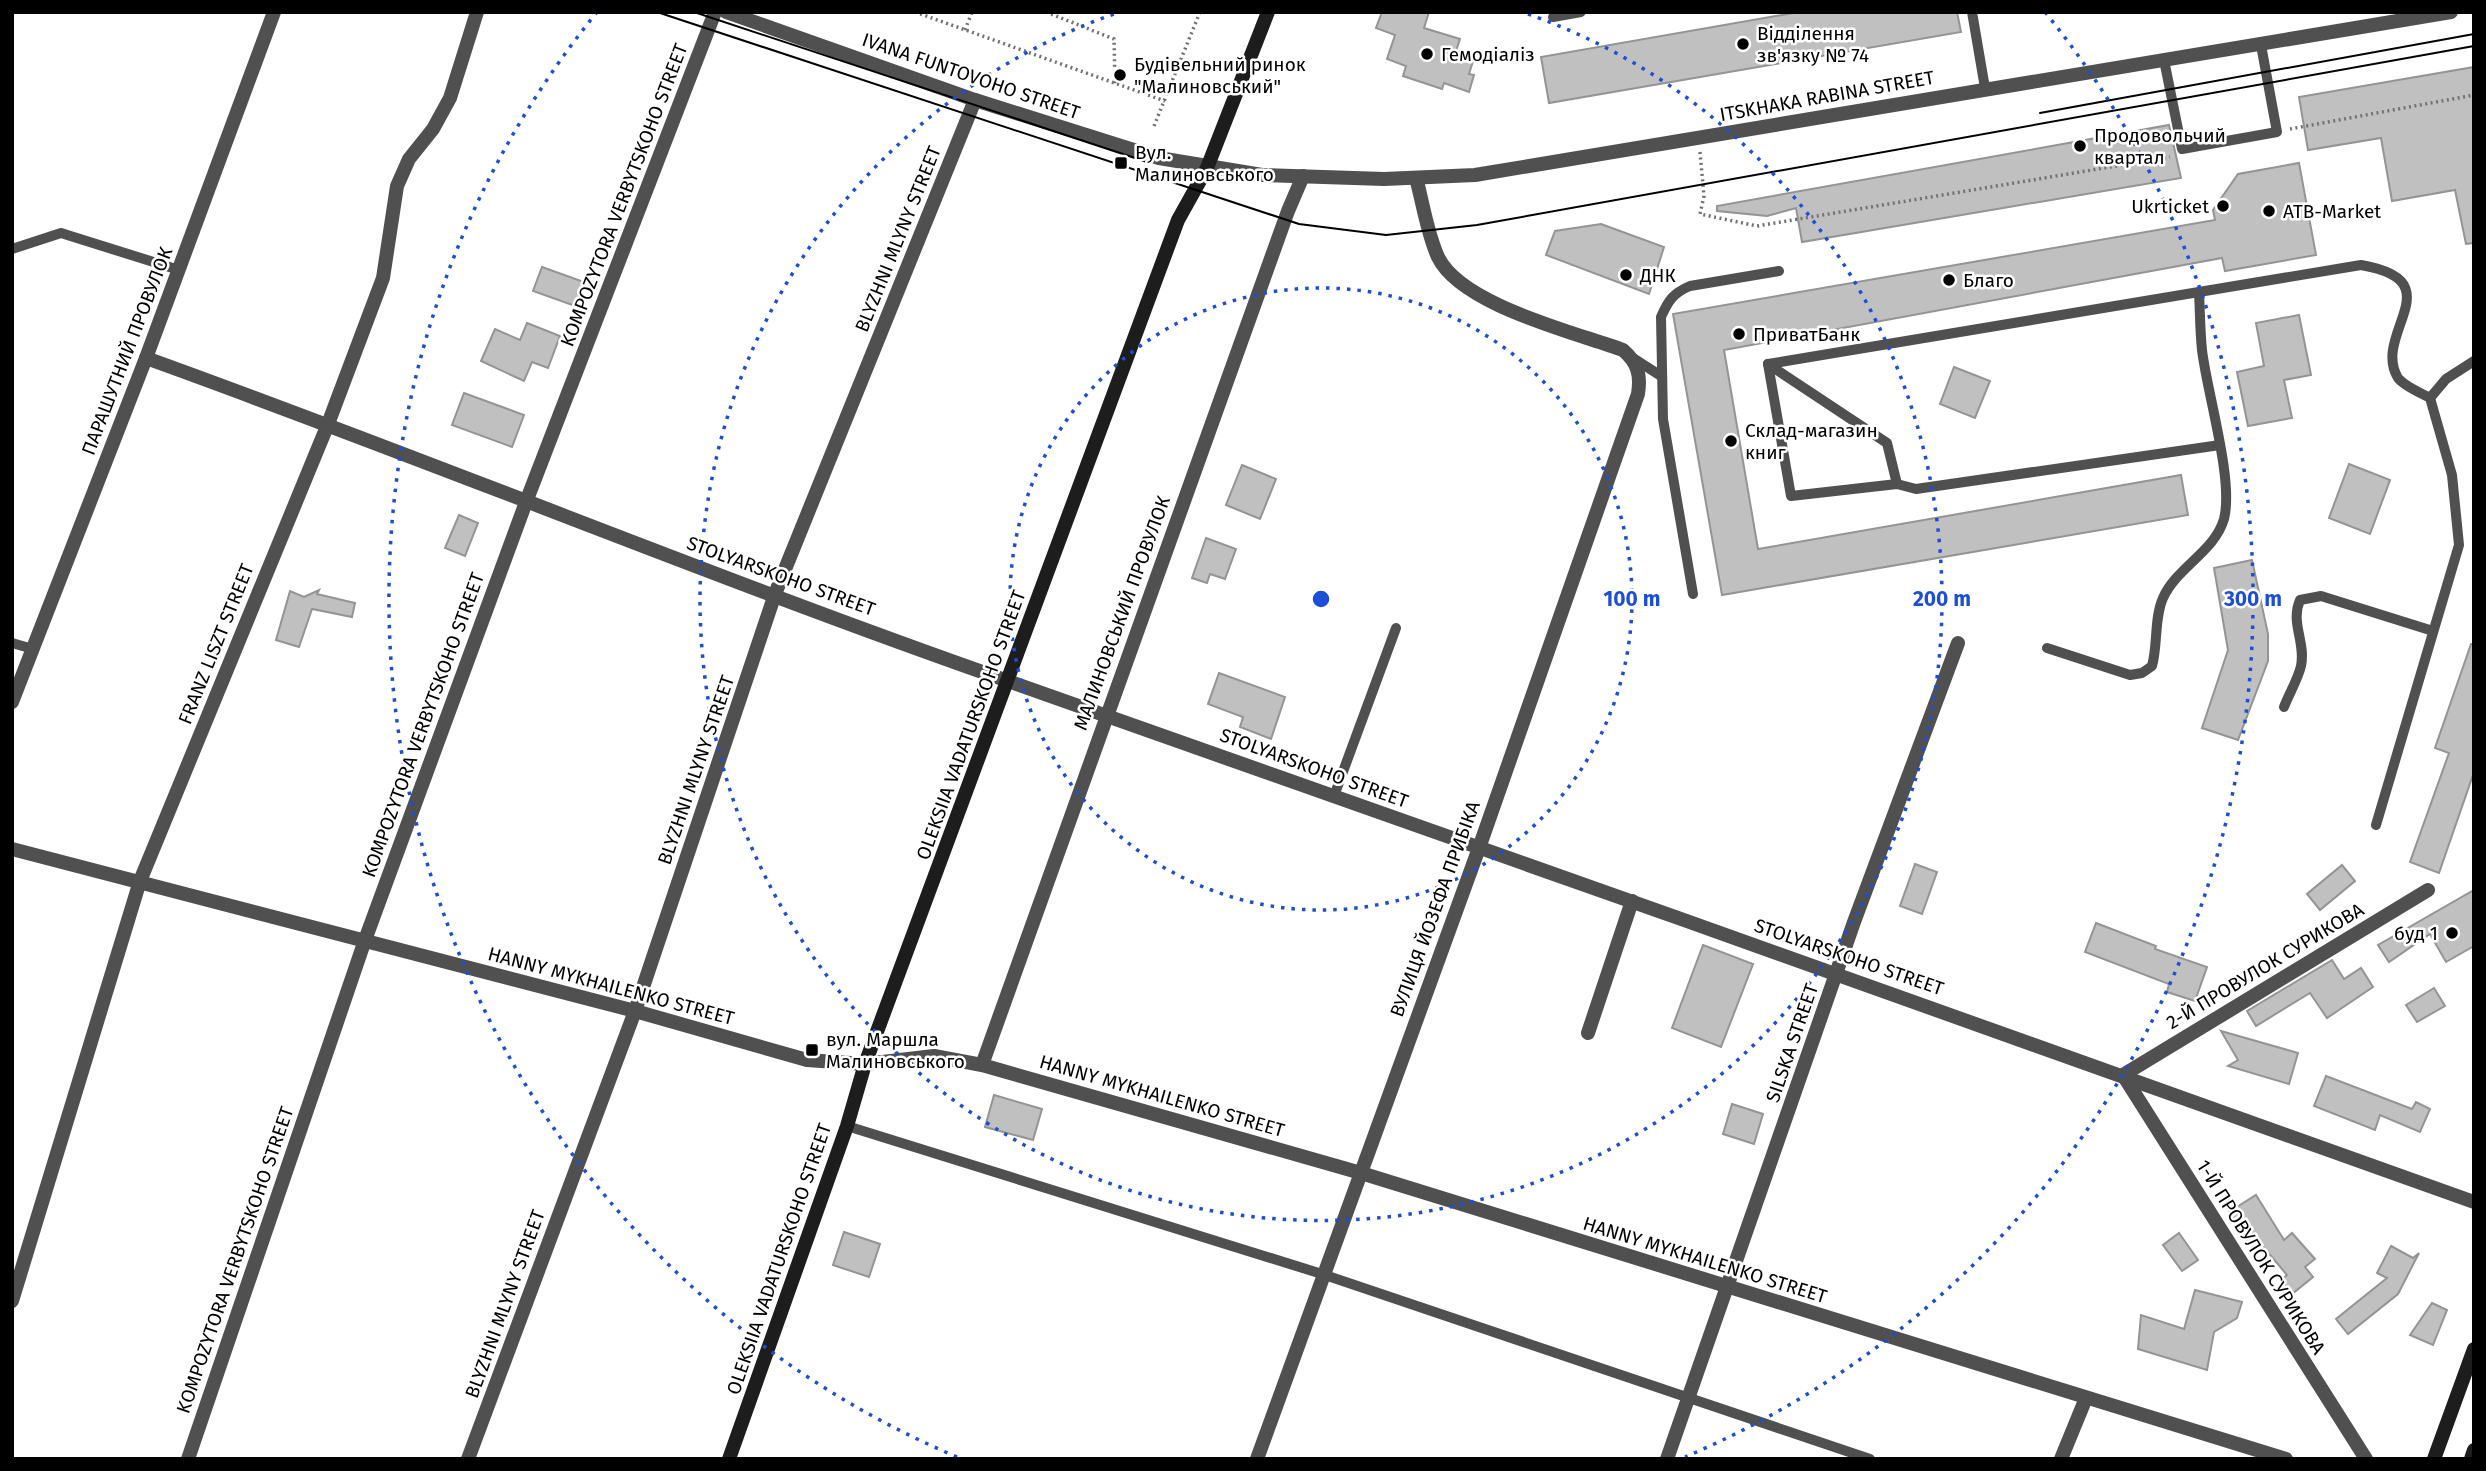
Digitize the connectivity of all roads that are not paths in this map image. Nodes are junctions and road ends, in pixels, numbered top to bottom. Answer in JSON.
{"nodes":[{"id":1,"x":274,"y":12,"type":"edge"},
{"id":2,"x":477,"y":12,"type":"edge"},
{"id":3,"x":715,"y":12,"type":"edge"},
{"id":4,"x":1268,"y":12,"type":"edge"},
{"id":5,"x":1581,"y":12,"type":"edge"},
{"id":6,"x":1972,"y":12,"type":"edge"},
{"id":7,"x":2451,"y":12,"type":"edge"},
{"id":8,"x":731,"y":13,"type":"edge"},
{"id":9,"x":1553,"y":17,"type":"dead end"},
{"id":10,"x":2261,"y":45,"type":"junction"},
{"id":11,"x":2164,"y":60,"type":"junction"},
{"id":12,"x":1985,"y":88,"type":"junction"},
{"id":13,"x":975,"y":100,"type":"junction"},
{"id":14,"x":1207,"y":168,"type":"junction"},
{"id":15,"x":1303,"y":176,"type":"junction"},
{"id":16,"x":1416,"y":178,"type":"junction"},
{"id":17,"x":12,"y":249,"type":"edge"},
{"id":18,"x":179,"y":270,"type":"junction"},
{"id":19,"x":1779,"y":271,"type":"dead end"},
{"id":20,"x":2199,"y":292,"type":"junction"},
{"id":21,"x":146,"y":358,"type":"junction"},
{"id":22,"x":2474,"y":361,"type":"edge"},
{"id":23,"x":1636,"y":364,"type":"junction"},
{"id":24,"x":1768,"y":364,"type":"junction"},
{"id":25,"x":1661,"y":376,"type":"junction"},
{"id":26,"x":2430,"y":398,"type":"junction"},
{"id":27,"x":328,"y":424,"type":"junction"},
{"id":28,"x":2220,"y":445,"type":"junction"},
{"id":29,"x":1897,"y":484,"type":"junction"},
{"id":30,"x":526,"y":502,"type":"junction"},
{"id":31,"x":775,"y":594,"type":"junction"},
{"id":32,"x":1693,"y":594,"type":"dead end"},
{"id":33,"x":1396,"y":628,"type":"dead end"},
{"id":34,"x":2433,"y":631,"type":"junction"},
{"id":35,"x":12,"y":643,"type":"edge"},
{"id":36,"x":1958,"y":643,"type":"dead end"},
{"id":37,"x":2047,"y":648,"type":"dead end"},
{"id":38,"x":33,"y":649,"type":"junction"},
{"id":39,"x":1007,"y":681,"type":"junction"},
{"id":40,"x":12,"y":702,"type":"edge"},
{"id":41,"x":2284,"y":707,"type":"dead end"},
{"id":42,"x":1106,"y":714,"type":"junction"},
{"id":43,"x":1334,"y":796,"type":"junction"},
{"id":44,"x":2376,"y":825,"type":"dead end"},
{"id":45,"x":1479,"y":848,"type":"junction"},
{"id":46,"x":12,"y":849,"type":"edge"},
{"id":47,"x":140,"y":881,"type":"junction"},
{"id":48,"x":2428,"y":890,"type":"dead end"},
{"id":49,"x":1632,"y":901,"type":"junction"},
{"id":50,"x":365,"y":940,"type":"junction"},
{"id":51,"x":1837,"y":972,"type":"junction"},
{"id":52,"x":635,"y":1011,"type":"junction"},
{"id":53,"x":1588,"y":1033,"type":"dead end"},
{"id":54,"x":865,"y":1064,"type":"junction"},
{"id":55,"x":982,"y":1065,"type":"junction"},
{"id":56,"x":2123,"y":1075,"type":"junction"},
{"id":57,"x":846,"y":1126,"type":"junction"},
{"id":58,"x":1361,"y":1173,"type":"junction"},
{"id":59,"x":2474,"y":1202,"type":"edge"},
{"id":60,"x":1322,"y":1274,"type":"junction"},
{"id":61,"x":1727,"y":1287,"type":"junction"},
{"id":62,"x":12,"y":1301,"type":"edge"},
{"id":63,"x":2474,"y":1349,"type":"edge"},
{"id":64,"x":2086,"y":1398,"type":"junction"},
{"id":65,"x":1687,"y":1399,"type":"junction"},
{"id":66,"x":2474,"y":1450,"type":"edge"},
{"id":67,"x":188,"y":1459,"type":"edge"},
{"id":68,"x":468,"y":1459,"type":"edge"},
{"id":69,"x":729,"y":1459,"type":"edge"},
{"id":70,"x":1257,"y":1459,"type":"edge"},
{"id":71,"x":1667,"y":1459,"type":"edge"},
{"id":72,"x":1870,"y":1459,"type":"edge"},
{"id":73,"x":2061,"y":1459,"type":"edge"},
{"id":74,"x":2286,"y":1459,"type":"edge"},
{"id":75,"x":2366,"y":1459,"type":"edge"},
{"id":76,"x":2434,"y":1459,"type":"edge"},
{"id":77,"x":2470,"y":1459,"type":"edge"}],
"edges":[{"from":1,"to":18,"type":"street","name":"ПАРАШУТНИЙ ПРОВУЛОК"},
{"from":2,"to":27,"type":"street","name":"FRANZ LISZT STREET"},
{"from":3,"to":30,"type":"street","name":"KOMPOZYTORA VERBYTSKOHO STREET"},
{"from":4,"to":14,"type":"main road","name":"OLEKSIIA VADATURSKOHO STREET"},
{"from":5,"to":9,"type":"lane"},
{"from":6,"to":12,"type":"lane"},
{"from":7,"to":10,"type":"street","name":"ITSKHAKA RABINA STREET"},
{"from":8,"to":13,"type":"street","name":"IVANA FUNTOVOHO STREET"},
{"from":10,"to":11,"type":"street","name":"ITSKHAKA RABINA STREET"},
{"from":10,"to":11,"type":"lane"},
{"from":11,"to":12,"type":"street","name":"ITSKHAKA RABINA STREET"},
{"from":12,"to":16,"type":"street","name":"ITSKHAKA RABINA STREET"},
{"from":13,"to":14,"type":"street","name":"IVANA FUNTOVOHO STREET"},
{"from":13,"to":31,"type":"street","name":"BLYZHNI MLYNY STREET"},
{"from":14,"to":15,"type":"street","name":"ITSKHAKA RABINA STREET"},
{"from":14,"to":39,"type":"main road","name":"OLEKSIIA VADATURSKOHO STREET"},
{"from":15,"to":16,"type":"street","name":"ITSKHAKA RABINA STREET"},
{"from":15,"to":42,"type":"street","name":"МАЛИНОВСЬКИЙ ПРОВУЛОК"},
{"from":16,"to":23,"type":"street"},
{"from":17,"to":18,"type":"lane"},
{"from":18,"to":21,"type":"street","name":"ПАРАШУТНИЙ ПРОВУЛОК"},
{"from":19,"to":25,"type":"lane"},
{"from":20,"to":24,"type":"lane"},
{"from":20,"to":26,"type":"lane"},
{"from":20,"to":28,"type":"lane"},
{"from":21,"to":27,"type":"street","name":"STOLYARSKOHO STREET"},
{"from":21,"to":38,"type":"street","name":"ПАРАШУТНИЙ ПРОВУЛОК"},
{"from":22,"to":26,"type":"lane"},
{"from":23,"to":25,"type":"lane"},
{"from":23,"to":45,"type":"street","name":"ВУЛИЦЯ ЙОЗЕФА ПРИБІКА"},
{"from":24,"to":29,"type":"lane"},
{"from":24,"to":29,"type":"lane"},
{"from":25,"to":32,"type":"lane"},
{"from":26,"to":34,"type":"lane"},
{"from":27,"to":30,"type":"street","name":"STOLYARSKOHO STREET"},
{"from":27,"to":47,"type":"street","name":"FRANZ LISZT STREET"},
{"from":28,"to":29,"type":"lane"},
{"from":28,"to":37,"type":"lane"},
{"from":30,"to":31,"type":"street","name":"STOLYARSKOHO STREET"},
{"from":30,"to":50,"type":"street","name":"KOMPOZYTORA VERBYTSKOHO STREET"},
{"from":31,"to":39,"type":"street","name":"STOLYARSKOHO STREET"},
{"from":31,"to":52,"type":"street","name":"BLYZHNI MLYNY STREET"},
{"from":33,"to":43,"type":"lane"},
{"from":34,"to":41,"type":"lane"},
{"from":34,"to":44,"type":"lane"},
{"from":35,"to":38,"type":"lane"},
{"from":36,"to":51,"type":"street","name":"SILSKA STREET"},
{"from":38,"to":40,"type":"street","name":"ПАРАШУТНИЙ ПРОВУЛОК"},
{"from":39,"to":42,"type":"street","name":"STOLYARSKOHO STREET"},
{"from":39,"to":54,"type":"main road","name":"OLEKSIIA VADATURSKOHO STREET"},
{"from":42,"to":43,"type":"street","name":"STOLYARSKOHO STREET"},
{"from":42,"to":55,"type":"street","name":"МАЛИНОВСЬКИЙ ПРОВУЛОК"},
{"from":43,"to":45,"type":"street","name":"STOLYARSKOHO STREET"},
{"from":45,"to":49,"type":"street","name":"STOLYARSKOHO STREET"},
{"from":45,"to":58,"type":"street","name":"ВУЛИЦЯ ЙОЗЕФА ПРИБІКА"},
{"from":46,"to":47,"type":"street","name":"HANNY MYKHAILENKO STREET"},
{"from":47,"to":50,"type":"street","name":"HANNY MYKHAILENKO STREET"},
{"from":47,"to":62,"type":"street","name":"FRANZ LISZT STREET"},
{"from":48,"to":56,"type":"street","name":"2-Й ПРОВУЛОК СУРИКОВА"},
{"from":49,"to":51,"type":"street","name":"STOLYARSKOHO STREET"},
{"from":49,"to":53,"type":"street"},
{"from":50,"to":52,"type":"street","name":"HANNY MYKHAILENKO STREET"},
{"from":50,"to":67,"type":"street","name":"KOMPOZYTORA VERBYTSKOHO STREET"},
{"from":51,"to":56,"type":"street","name":"STOLYARSKOHO STREET"},
{"from":51,"to":61,"type":"street","name":"SILSKA STREET"},
{"from":52,"to":54,"type":"street","name":"HANNY MYKHAILENKO STREET"},
{"from":52,"to":68,"type":"street","name":"BLYZHNI MLYNY STREET"},
{"from":54,"to":55,"type":"street","name":"HANNY MYKHAILENKO STREET"},
{"from":54,"to":57,"type":"main road","name":"OLEKSIIA VADATURSKOHO STREET"},
{"from":55,"to":58,"type":"street","name":"HANNY MYKHAILENKO STREET"},
{"from":56,"to":59,"type":"street","name":"STOLYARSKOHO STREET"},
{"from":56,"to":75,"type":"street","name":"1-Й ПРОВУЛОК СУРИКОВА"},
{"from":57,"to":60,"type":"lane"},
{"from":57,"to":69,"type":"main road","name":"OLEKSIIA VADATURSKOHO STREET"},
{"from":58,"to":60,"type":"street","name":"ВУЛИЦЯ ЙОЗЕФА ПРИБІКА"},
{"from":58,"to":61,"type":"street","name":"HANNY MYKHAILENKO STREET"},
{"from":60,"to":65,"type":"lane"},
{"from":60,"to":70,"type":"street","name":"ВУЛИЦЯ ЙОЗЕФА ПРИБІКА"},
{"from":61,"to":64,"type":"street","name":"HANNY MYKHAILENKO STREET"},
{"from":61,"to":65,"type":"street","name":"SILSKA STREET"},
{"from":63,"to":76,"type":"main road"},
{"from":64,"to":73,"type":"street"},
{"from":64,"to":74,"type":"street","name":"HANNY MYKHAILENKO STREET"},
{"from":65,"to":71,"type":"street","name":"SILSKA STREET"},
{"from":65,"to":72,"type":"lane"},
{"from":66,"to":77,"type":"main road"}]}
